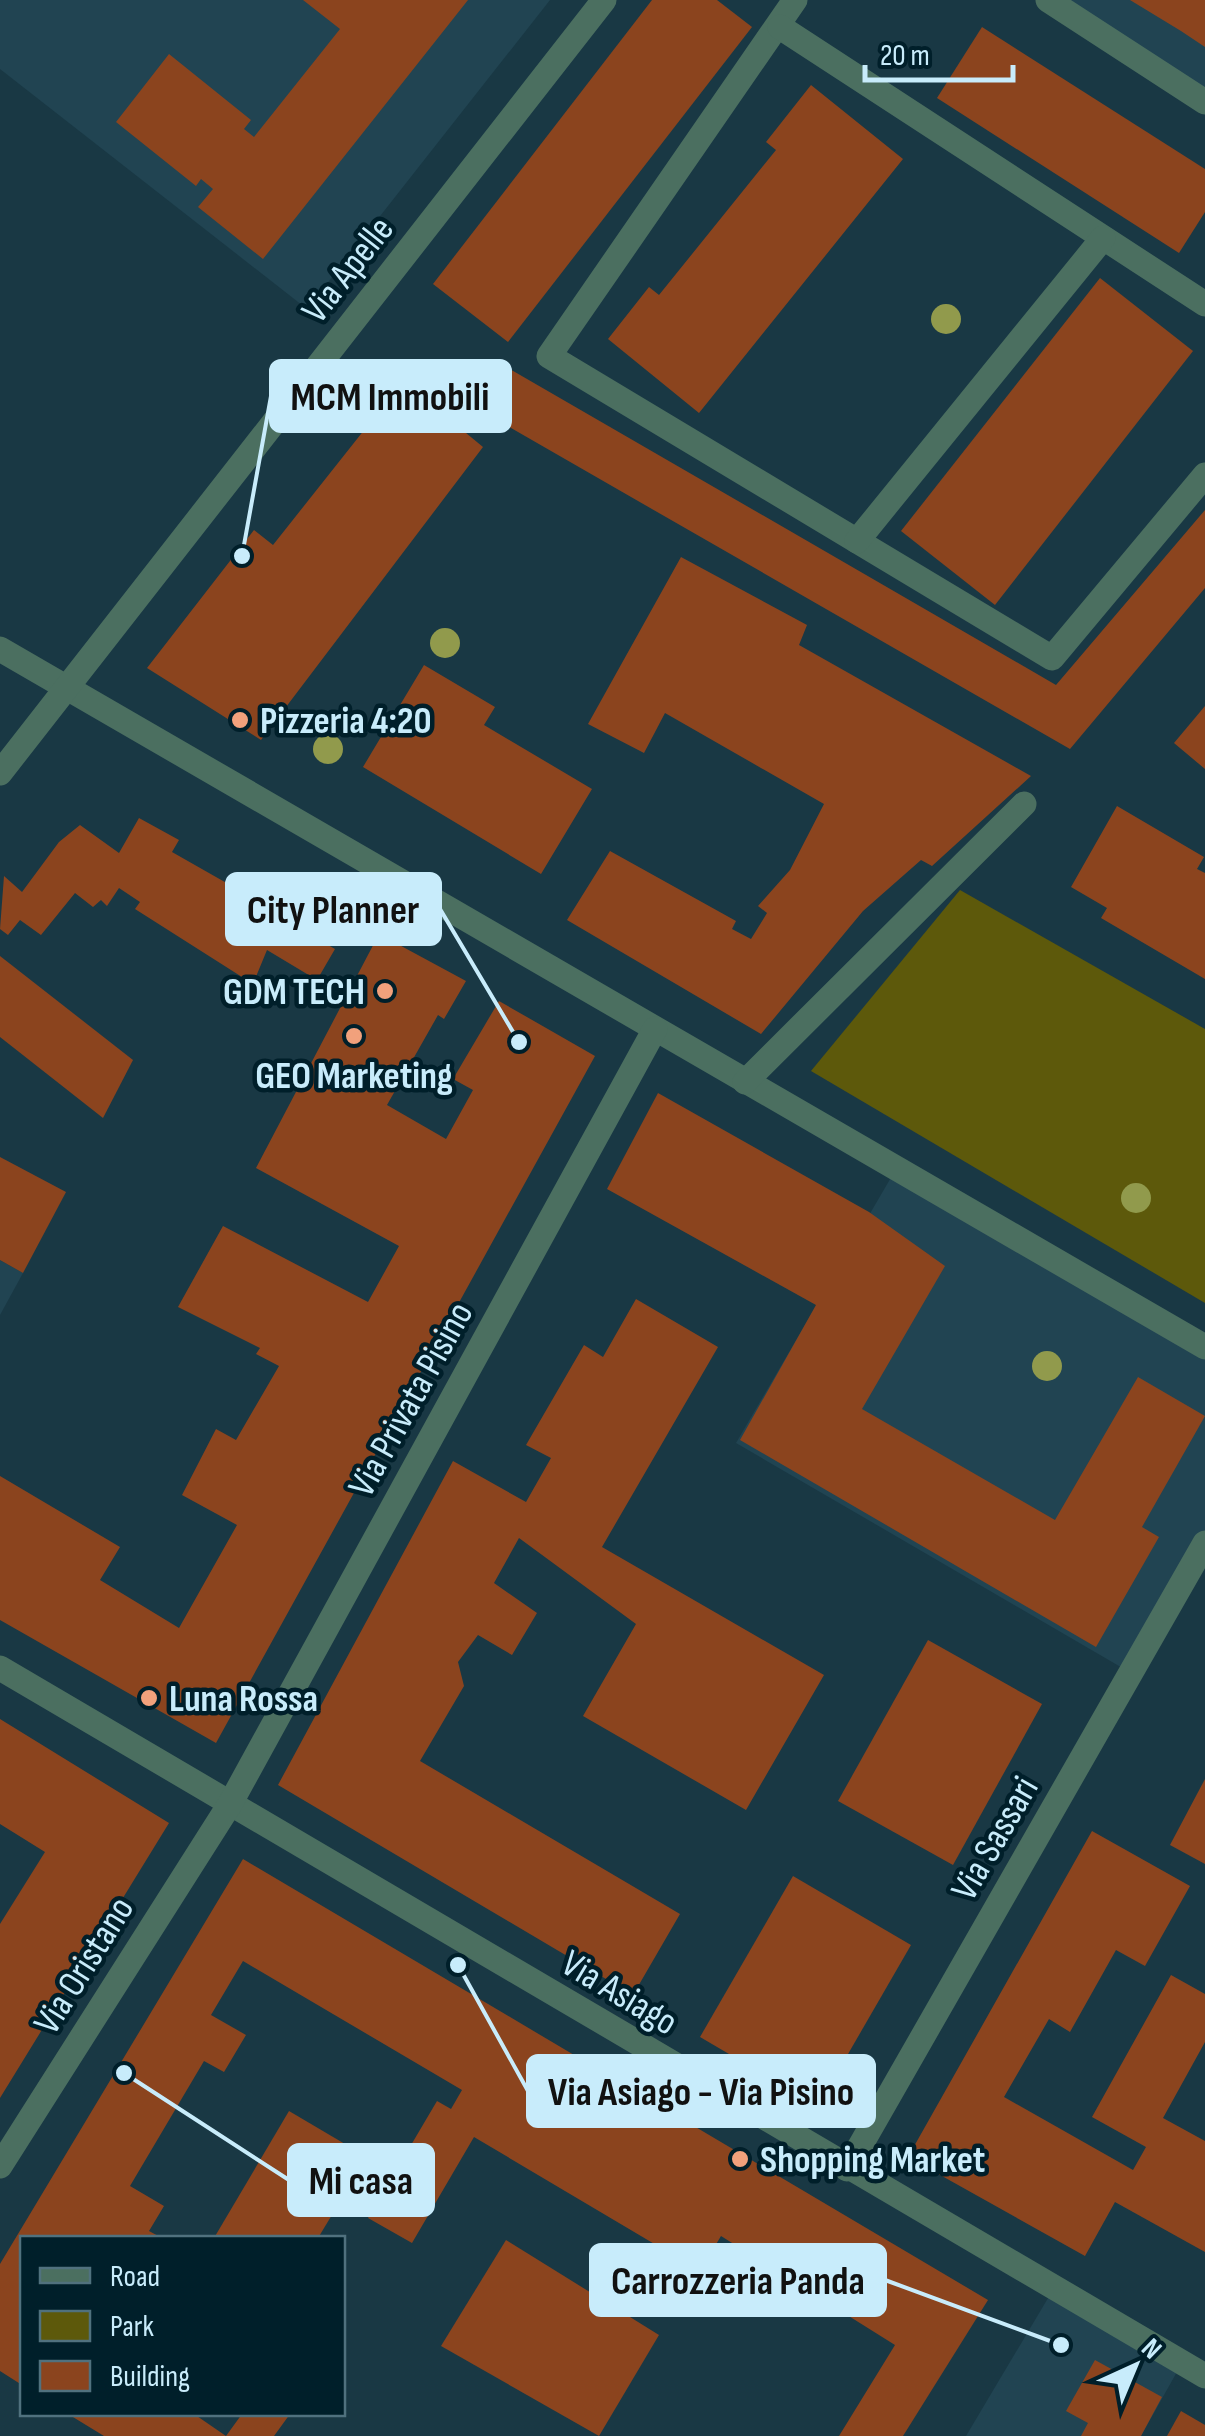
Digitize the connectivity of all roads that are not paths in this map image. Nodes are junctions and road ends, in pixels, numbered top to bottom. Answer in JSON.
{"nodes":[{"id":1,"x":604,"y":0,"type":"edge"},
{"id":2,"x":795,"y":0,"type":"edge"},
{"id":3,"x":1048,"y":0,"type":"edge"},
{"id":4,"x":780,"y":27,"type":"junction"},
{"id":5,"x":1205,"y":102,"type":"edge"},
{"id":6,"x":1103,"y":238,"type":"junction"},
{"id":7,"x":1205,"y":304,"type":"edge"},
{"id":8,"x":1205,"y":476,"type":"edge"},
{"id":9,"x":857,"y":541,"type":"junction"},
{"id":10,"x":0,"y":649,"type":"edge"},
{"id":11,"x":66,"y":687,"type":"junction"},
{"id":12,"x":0,"y":773,"type":"edge"},
{"id":13,"x":1024,"y":804,"type":"dead end"},
{"id":14,"x":655,"y":1029,"type":"junction"},
{"id":15,"x":745,"y":1082,"type":"junction"},
{"id":16,"x":1205,"y":1347,"type":"edge"},
{"id":17,"x":1205,"y":1544,"type":"edge"},
{"id":18,"x":0,"y":1668,"type":"edge"},
{"id":19,"x":230,"y":1804,"type":"junction"},
{"id":20,"x":0,"y":2166,"type":"edge"},
{"id":21,"x":847,"y":2169,"type":"junction"},
{"id":22,"x":1205,"y":2376,"type":"edge"}],
"edges":[{"from":1,"to":11,"type":"street","name":"Via Apelle"},
{"from":2,"to":4,"type":"street"},
{"from":3,"to":5,"type":"street"},
{"from":4,"to":6,"type":"street"},
{"from":4,"to":9,"type":"street"},
{"from":6,"to":7,"type":"street"},
{"from":6,"to":9,"type":"street"},
{"from":8,"to":9,"type":"street"},
{"from":10,"to":11,"type":"street"},
{"from":11,"to":12,"type":"street","name":"Via Apelle"},
{"from":11,"to":14,"type":"street"},
{"from":13,"to":15,"type":"street"},
{"from":14,"to":15,"type":"street"},
{"from":14,"to":19,"type":"street","name":"Via Privata Pisino"},
{"from":15,"to":16,"type":"street"},
{"from":17,"to":21,"type":"street","name":"Via Sassari"},
{"from":18,"to":19,"type":"street","name":"Via Asiago"},
{"from":19,"to":20,"type":"street","name":"Via Oristano"},
{"from":19,"to":21,"type":"street","name":"Via Asiago"},
{"from":21,"to":22,"type":"street","name":"Via Asiago"}]}
